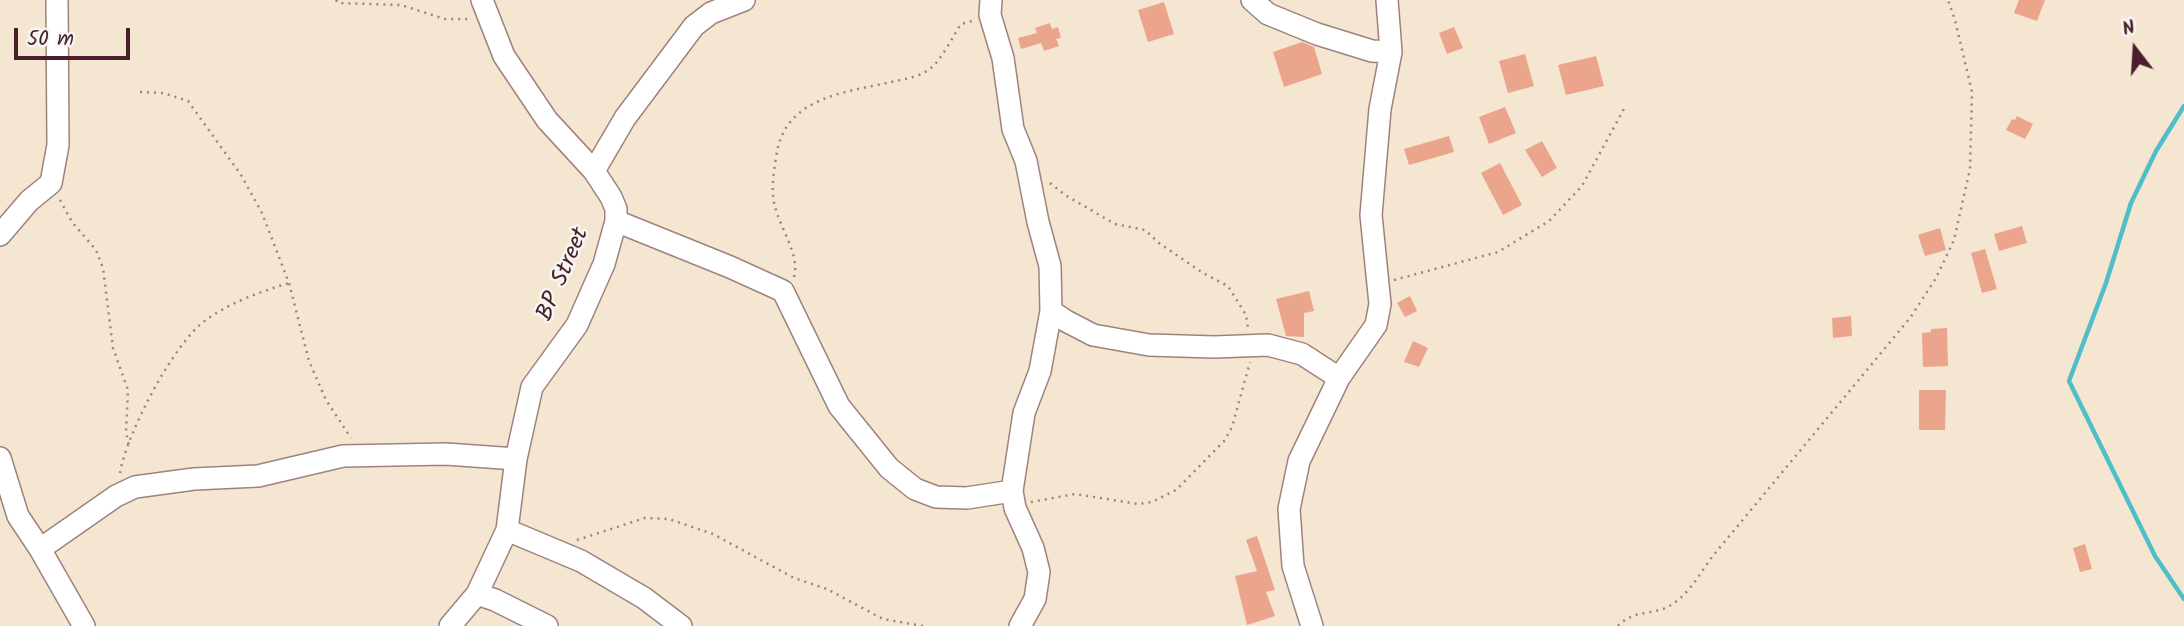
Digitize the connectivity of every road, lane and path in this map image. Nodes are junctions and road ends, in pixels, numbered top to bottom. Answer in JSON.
{"nodes":[{"id":1,"x":57,"y":0,"type":"edge"},
{"id":2,"x":336,"y":0,"type":"edge"},
{"id":3,"x":744,"y":0,"type":"edge"},
{"id":4,"x":1252,"y":0,"type":"edge"},
{"id":5,"x":1387,"y":0,"type":"edge"},
{"id":6,"x":1948,"y":0,"type":"edge"},
{"id":7,"x":990,"y":8,"type":"edge"},
{"id":8,"x":485,"y":10,"type":"edge"},
{"id":9,"x":1391,"y":52,"type":"junction"},
{"id":10,"x":140,"y":92,"type":"dead end"},
{"id":11,"x":1626,"y":105,"type":"dead end"},
{"id":12,"x":1026,"y":160,"type":"junction"},
{"id":13,"x":594,"y":171,"type":"junction"},
{"id":14,"x":51,"y":183,"type":"junction"},
{"id":15,"x":616,"y":221,"type":"junction"},
{"id":16,"x":0,"y":235,"type":"edge"},
{"id":17,"x":289,"y":283,"type":"junction"},
{"id":18,"x":1379,"y":285,"type":"junction"},
{"id":19,"x":783,"y":291,"type":"junction"},
{"id":20,"x":1051,"y":311,"type":"junction"},
{"id":21,"x":1251,"y":344,"type":"junction"},
{"id":22,"x":1339,"y":378,"type":"junction"},
{"id":23,"x":129,"y":446,"type":"junction"},
{"id":24,"x":362,"y":455,"type":"junction"},
{"id":25,"x":0,"y":458,"type":"edge"},
{"id":26,"x":516,"y":459,"type":"junction"},
{"id":27,"x":116,"y":496,"type":"junction"},
{"id":28,"x":1013,"y":500,"type":"junction"},
{"id":29,"x":9,"y":519,"type":"edge"},
{"id":30,"x":507,"y":530,"type":"junction"},
{"id":31,"x":551,"y":548,"type":"junction"},
{"id":32,"x":40,"y":549,"type":"junction"},
{"id":33,"x":477,"y":594,"type":"junction"},
{"id":34,"x":84,"y":626,"type":"edge"},
{"id":35,"x":450,"y":626,"type":"edge"},
{"id":36,"x":547,"y":626,"type":"edge"},
{"id":37,"x":681,"y":626,"type":"edge"},
{"id":38,"x":923,"y":626,"type":"edge"},
{"id":39,"x":1020,"y":626,"type":"edge"},
{"id":40,"x":1312,"y":626,"type":"edge"},
{"id":41,"x":1618,"y":626,"type":"edge"}],
"edges":[{"from":1,"to":14,"type":"street"},
{"from":2,"to":8,"type":"path"},
{"from":3,"to":13,"type":"street"},
{"from":4,"to":9,"type":"street"},
{"from":5,"to":9,"type":"street"},
{"from":6,"to":41,"type":"path"},
{"from":7,"to":12,"type":"street"},
{"from":7,"to":19,"type":"path"},
{"from":8,"to":13,"type":"street","name":"BP Street"},
{"from":9,"to":18,"type":"street"},
{"from":10,"to":17,"type":"path"},
{"from":11,"to":18,"type":"path"},
{"from":12,"to":20,"type":"street"},
{"from":12,"to":21,"type":"path"},
{"from":13,"to":15,"type":"street","name":"BP Street"},
{"from":14,"to":16,"type":"street"},
{"from":14,"to":23,"type":"path"},
{"from":15,"to":19,"type":"street"},
{"from":15,"to":26,"type":"street","name":"BP Street"},
{"from":17,"to":23,"type":"path"},
{"from":17,"to":24,"type":"path"},
{"from":18,"to":22,"type":"street"},
{"from":19,"to":28,"type":"street"},
{"from":20,"to":21,"type":"street"},
{"from":20,"to":28,"type":"street"},
{"from":21,"to":22,"type":"street"},
{"from":21,"to":28,"type":"path"},
{"from":22,"to":40,"type":"street"},
{"from":23,"to":27,"type":"path"},
{"from":24,"to":26,"type":"street"},
{"from":24,"to":27,"type":"street"},
{"from":25,"to":29,"type":"street"},
{"from":26,"to":30,"type":"street","name":"BP Street"},
{"from":27,"to":32,"type":"street"},
{"from":28,"to":39,"type":"street"},
{"from":29,"to":32,"type":"street"},
{"from":30,"to":31,"type":"street"},
{"from":30,"to":33,"type":"street","name":"BP Street"},
{"from":31,"to":37,"type":"street"},
{"from":31,"to":38,"type":"path"},
{"from":32,"to":34,"type":"street"},
{"from":33,"to":35,"type":"street","name":"BP Street"},
{"from":33,"to":36,"type":"street"}]}
